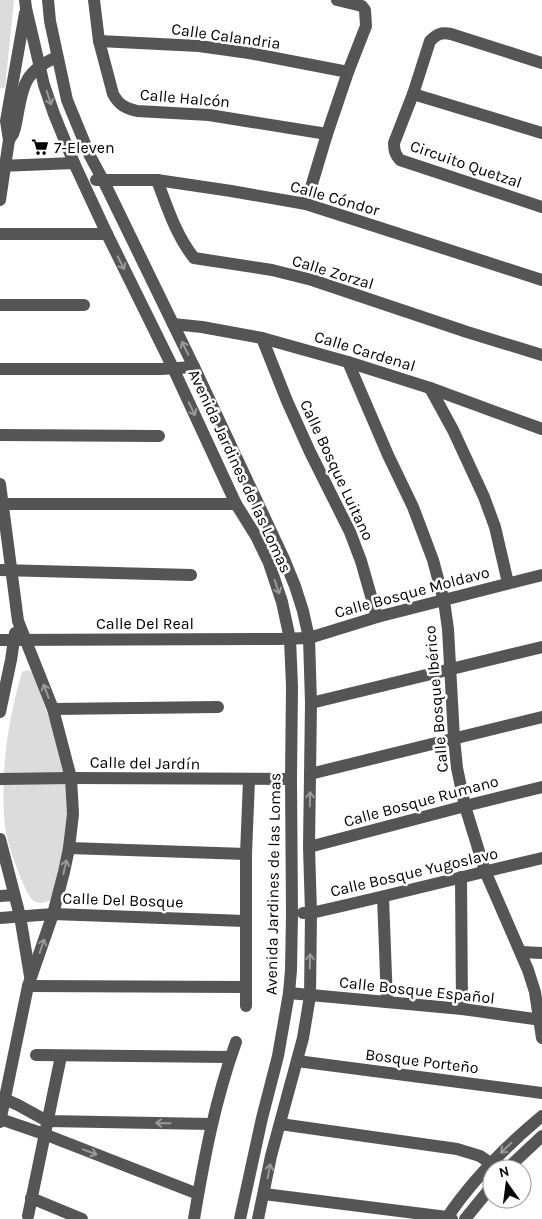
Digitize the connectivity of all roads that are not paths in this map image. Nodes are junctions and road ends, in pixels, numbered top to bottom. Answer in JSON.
{"nodes":[{"id":1,"x":48,"y":0,"type":"edge"},
{"id":2,"x":94,"y":0,"type":"edge"},
{"id":3,"x":337,"y":0,"type":"edge"},
{"id":4,"x":26,"y":4,"type":"edge"},
{"id":5,"x":99,"y":41,"type":"junction"},
{"id":6,"x":57,"y":57,"type":"junction"},
{"id":7,"x":542,"y":63,"type":"edge"},
{"id":8,"x":39,"y":67,"type":"junction"},
{"id":9,"x":348,"y":72,"type":"junction"},
{"id":10,"x":413,"y":94,"type":"junction"},
{"id":11,"x":10,"y":98,"type":"edge"},
{"id":12,"x":542,"y":133,"type":"edge"},
{"id":13,"x":326,"y":134,"type":"junction"},
{"id":14,"x":74,"y":163,"type":"junction"},
{"id":15,"x":3,"y":166,"type":"edge"},
{"id":16,"x":103,"y":180,"type":"junction"},
{"id":17,"x":157,"y":180,"type":"junction"},
{"id":18,"x":82,"y":182,"type":"junction"},
{"id":19,"x":0,"y":200,"type":"edge"},
{"id":20,"x":306,"y":204,"type":"junction"},
{"id":21,"x":542,"y":207,"type":"edge"},
{"id":22,"x":0,"y":234,"type":"edge"},
{"id":23,"x":107,"y":234,"type":"junction"},
{"id":24,"x":542,"y":280,"type":"edge"},
{"id":25,"x":84,"y":305,"type":"dead end"},
{"id":26,"x":0,"y":306,"type":"edge"},
{"id":27,"x":173,"y":324,"type":"junction"},
{"id":28,"x":262,"y":338,"type":"junction"},
{"id":29,"x":542,"y":356,"type":"edge"},
{"id":30,"x":348,"y":362,"type":"junction"},
{"id":31,"x":194,"y":367,"type":"junction"},
{"id":32,"x":173,"y":368,"type":"junction"},
{"id":33,"x":0,"y":370,"type":"edge"},
{"id":34,"x":430,"y":388,"type":"junction"},
{"id":35,"x":542,"y":429,"type":"edge"},
{"id":36,"x":0,"y":435,"type":"edge"},
{"id":37,"x":159,"y":436,"type":"dead end"},
{"id":38,"x":0,"y":484,"type":"edge"},
{"id":39,"x":2,"y":504,"type":"edge"},
{"id":40,"x":236,"y":504,"type":"junction"},
{"id":41,"x":5,"y":570,"type":"edge"},
{"id":42,"x":191,"y":575,"type":"dead end"},
{"id":43,"x":542,"y":575,"type":"edge"},
{"id":44,"x":508,"y":583,"type":"junction"},
{"id":45,"x":444,"y":601,"type":"junction"},
{"id":46,"x":377,"y":617,"type":"junction"},
{"id":47,"x":309,"y":638,"type":"junction"},
{"id":48,"x":290,"y":639,"type":"junction"},
{"id":49,"x":0,"y":640,"type":"edge"},
{"id":50,"x":20,"y":640,"type":"junction"},
{"id":51,"x":542,"y":647,"type":"edge"},
{"id":52,"x":450,"y":670,"type":"junction"},
{"id":53,"x":311,"y":703,"type":"junction"},
{"id":54,"x":218,"y":707,"type":"dead end"},
{"id":55,"x":0,"y":708,"type":"edge"},
{"id":56,"x":53,"y":709,"type":"junction"},
{"id":57,"x":0,"y":712,"type":"edge"},
{"id":58,"x":542,"y":717,"type":"edge"},
{"id":59,"x":454,"y":738,"type":"junction"},
{"id":60,"x":310,"y":774,"type":"junction"},
{"id":61,"x":72,"y":778,"type":"junction"},
{"id":62,"x":0,"y":780,"type":"edge"},
{"id":63,"x":249,"y":780,"type":"junction"},
{"id":64,"x":291,"y":780,"type":"junction"},
{"id":65,"x":542,"y":787,"type":"edge"},
{"id":66,"x":465,"y":806,"type":"junction"},
{"id":67,"x":0,"y":839,"type":"edge"},
{"id":68,"x":309,"y":847,"type":"junction"},
{"id":69,"x":69,"y":848,"type":"junction"},
{"id":70,"x":246,"y":854,"type":"junction"},
{"id":71,"x":542,"y":858,"type":"edge"},
{"id":72,"x":485,"y":872,"type":"junction"},
{"id":73,"x":461,"y":877,"type":"junction"},
{"id":74,"x":14,"y":895,"type":"junction"},
{"id":75,"x":0,"y":896,"type":"edge"},
{"id":76,"x":383,"y":897,"type":"junction"},
{"id":77,"x":311,"y":913,"type":"junction"},
{"id":78,"x":53,"y":914,"type":"junction"},
{"id":79,"x":292,"y":914,"type":"junction"},
{"id":80,"x":20,"y":916,"type":"junction"},
{"id":81,"x":0,"y":918,"type":"edge"},
{"id":82,"x":245,"y":920,"type":"junction"},
{"id":83,"x":521,"y":952,"type":"junction"},
{"id":84,"x":542,"y":953,"type":"edge"},
{"id":85,"x":30,"y":982,"type":"junction"},
{"id":86,"x":246,"y":987,"type":"junction"},
{"id":87,"x":289,"y":993,"type":"junction"},
{"id":88,"x":310,"y":996,"type":"junction"},
{"id":89,"x":387,"y":1002,"type":"junction"},
{"id":90,"x":246,"y":1006,"type":"dead end"},
{"id":91,"x":462,"y":1009,"type":"junction"},
{"id":92,"x":541,"y":1019,"type":"edge"},
{"id":93,"x":542,"y":1038,"type":"edge"},
{"id":94,"x":236,"y":1042,"type":"dead end"},
{"id":95,"x":36,"y":1055,"type":"dead end"},
{"id":96,"x":61,"y":1056,"type":"junction"},
{"id":97,"x":230,"y":1057,"type":"junction"},
{"id":98,"x":297,"y":1061,"type":"junction"},
{"id":99,"x":542,"y":1093,"type":"edge"},
{"id":100,"x":2,"y":1098,"type":"edge"},
{"id":101,"x":542,"y":1116,"type":"edge"},
{"id":102,"x":0,"y":1120,"type":"edge"},
{"id":103,"x":47,"y":1121,"type":"junction"},
{"id":104,"x":211,"y":1124,"type":"junction"},
{"id":105,"x":280,"y":1124,"type":"junction"},
{"id":106,"x":44,"y":1134,"type":"junction"},
{"id":107,"x":542,"y":1136,"type":"edge"},
{"id":108,"x":484,"y":1159,"type":"edge"},
{"id":109,"x":494,"y":1159,"type":"edge"},
{"id":110,"x":518,"y":1159,"type":"edge"},
{"id":111,"x":482,"y":1173,"type":"edge"},
{"id":112,"x":198,"y":1194,"type":"junction"},
{"id":113,"x":264,"y":1194,"type":"junction"},
{"id":114,"x":31,"y":1198,"type":"junction"},
{"id":115,"x":482,"y":1198,"type":"edge"},
{"id":116,"x":28,"y":1216,"type":"dead end"},
{"id":117,"x":448,"y":1218,"type":"edge"},
{"id":118,"x":82,"y":1219,"type":"edge"},
{"id":119,"x":194,"y":1219,"type":"edge"},
{"id":120,"x":240,"y":1219,"type":"edge"},
{"id":121,"x":258,"y":1219,"type":"edge"},
{"id":122,"x":465,"y":1219,"type":"edge"}],
"edges":[{"from":1,"to":6,"type":"street","name":"Avenida Jardines de las Lomas"},
{"from":2,"to":5,"type":"street","name":"Calle Halcón"},
{"from":3,"to":9,"type":"street"},
{"from":4,"to":8,"type":"street","name":"Avenida Jardines de las Lomas"},
{"from":4,"to":11,"type":"street"},
{"from":5,"to":9,"type":"street","name":"Calle Calandria"},
{"from":5,"to":13,"type":"street","name":"Calle Halcón"},
{"from":6,"to":8,"type":"street"},
{"from":6,"to":16,"type":"street","name":"Avenida Jardines de las Lomas"},
{"from":7,"to":10,"type":"street","name":"Circuito Quetzal"},
{"from":8,"to":11,"type":"street"},
{"from":8,"to":14,"type":"street","name":"Avenida Jardines de las Lomas","one_way":true},
{"from":9,"to":13,"type":"street"},
{"from":10,"to":12,"type":"street"},
{"from":10,"to":21,"type":"street","name":"Circuito Quetzal"},
{"from":11,"to":15,"type":"street"},
{"from":13,"to":20,"type":"street"},
{"from":14,"to":15,"type":"street"},
{"from":14,"to":18,"type":"street","name":"Avenida Jardines de las Lomas"},
{"from":15,"to":19,"type":"street"},
{"from":16,"to":17,"type":"street","name":"Calle Cóndor"},
{"from":16,"to":18,"type":"street","name":"Calle Cóndor"},
{"from":16,"to":27,"type":"street","name":"Avenida Jardines de las Lomas"},
{"from":17,"to":20,"type":"street","name":"Calle Cóndor"},
{"from":17,"to":29,"type":"street","name":"Calle Zorzal"},
{"from":18,"to":23,"type":"street","name":"Avenida Jardines de las Lomas"},
{"from":20,"to":24,"type":"street","name":"Calle Cóndor"},
{"from":22,"to":23,"type":"street"},
{"from":23,"to":32,"type":"street","name":"Avenida Jardines de las Lomas","one_way":true},
{"from":25,"to":26,"type":"street"},
{"from":27,"to":28,"type":"street","name":"Calle Cardenal"},
{"from":31,"to":27,"type":"street","name":"Avenida Jardines de las Lomas","one_way":true},
{"from":28,"to":30,"type":"street","name":"Calle Cardenal"},
{"from":28,"to":46,"type":"street","name":"Calle Bosque Luitano"},
{"from":30,"to":34,"type":"street","name":"Calle Cardenal"},
{"from":30,"to":45,"type":"street","name":"Calle Bosque Ibérico"},
{"from":31,"to":32,"type":"street"},
{"from":31,"to":47,"type":"street","name":"Avenida Jardines de las Lomas"},
{"from":32,"to":33,"type":"street"},
{"from":32,"to":40,"type":"street","name":"Avenida Jardines de las Lomas","one_way":true},
{"from":34,"to":35,"type":"street","name":"Calle Cardenal"},
{"from":34,"to":44,"type":"street"},
{"from":36,"to":37,"type":"street"},
{"from":38,"to":39,"type":"street"},
{"from":39,"to":40,"type":"street"},
{"from":39,"to":41,"type":"street"},
{"from":40,"to":48,"type":"street","name":"Avenida Jardines de las Lomas","one_way":true},
{"from":41,"to":42,"type":"street"},
{"from":41,"to":50,"type":"street"},
{"from":43,"to":44,"type":"street","name":"Calle Bosque Moldavo"},
{"from":44,"to":45,"type":"street","name":"Calle Bosque Moldavo"},
{"from":45,"to":46,"type":"street","name":"Calle Bosque Moldavo"},
{"from":45,"to":52,"type":"street","name":"Calle Bosque Ibérico"},
{"from":46,"to":47,"type":"street","name":"Calle Bosque Moldavo"},
{"from":47,"to":48,"type":"street","name":"Calle Bosque Moldavo"},
{"from":47,"to":53,"type":"street","name":"Avenida Jardines de las Lomas"},
{"from":48,"to":50,"type":"street","name":"Calle Del Real"},
{"from":48,"to":64,"type":"street","name":"Avenida Jardines de las Lomas"},
{"from":49,"to":50,"type":"street","name":"Calle Del Real"},
{"from":50,"to":55,"type":"street"},
{"from":56,"to":50,"type":"street","one_way":true},
{"from":51,"to":52,"type":"street"},
{"from":52,"to":53,"type":"street"},
{"from":52,"to":59,"type":"street","name":"Calle Bosque Ibérico"},
{"from":53,"to":60,"type":"street","name":"Avenida Jardines de las Lomas"},
{"from":54,"to":56,"type":"street"},
{"from":55,"to":57,"type":"street"},
{"from":56,"to":61,"type":"street"},
{"from":58,"to":59,"type":"street"},
{"from":59,"to":60,"type":"street"},
{"from":59,"to":66,"type":"street","name":"Calle Bosque Ibérico"},
{"from":68,"to":60,"type":"street","name":"Avenida Jardines de las Lomas","one_way":true},
{"from":61,"to":62,"type":"street","name":"Calle del Jardín"},
{"from":61,"to":63,"type":"street","name":"Calle del Jardín"},
{"from":61,"to":69,"type":"street"},
{"from":63,"to":64,"type":"street","name":"Calle del Jardín"},
{"from":63,"to":70,"type":"street"},
{"from":64,"to":79,"type":"street","name":"Avenida Jardines de las Lomas"},
{"from":65,"to":66,"type":"street","name":"Calle Bosque Rumano"},
{"from":66,"to":68,"type":"street","name":"Calle Bosque Rumano"},
{"from":66,"to":72,"type":"street","name":"Calle Bosque Ibérico"},
{"from":67,"to":74,"type":"street"},
{"from":68,"to":77,"type":"street","name":"Avenida Jardines de las Lomas"},
{"from":69,"to":70,"type":"street"},
{"from":78,"to":69,"type":"street","one_way":true},
{"from":70,"to":82,"type":"street"},
{"from":71,"to":72,"type":"street","name":"Calle Bosque Yugoslavo"},
{"from":72,"to":73,"type":"street","name":"Calle Bosque Yugoslavo"},
{"from":72,"to":83,"type":"street","name":"Calle Bosque Ibérico"},
{"from":73,"to":76,"type":"street","name":"Calle Bosque Yugoslavo"},
{"from":73,"to":91,"type":"street"},
{"from":74,"to":75,"type":"street"},
{"from":74,"to":80,"type":"street"},
{"from":76,"to":77,"type":"street","name":"Calle Bosque Yugoslavo"},
{"from":76,"to":89,"type":"street"},
{"from":77,"to":79,"type":"street","name":"Calle Bosque Yugoslavo"},
{"from":88,"to":77,"type":"street","name":"Avenida Jardines de las Lomas","one_way":true},
{"from":78,"to":80,"type":"street","name":"Calle Del Bosque"},
{"from":78,"to":82,"type":"street","name":"Calle Del Bosque"},
{"from":85,"to":78,"type":"street","one_way":true},
{"from":79,"to":87,"type":"street","name":"Avenida Jardines de las Lomas"},
{"from":80,"to":81,"type":"street","name":"Calle Del Bosque"},
{"from":80,"to":85,"type":"street"},
{"from":82,"to":86,"type":"street"},
{"from":83,"to":84,"type":"street"},
{"from":83,"to":92,"type":"street","name":"Calle Bosque Ibérico"},
{"from":85,"to":86,"type":"street"},
{"from":85,"to":100,"type":"street"},
{"from":86,"to":90,"type":"street"},
{"from":87,"to":88,"type":"street","name":"Calle Bosque Español"},
{"from":87,"to":120,"type":"street","name":"Avenida Jardines de las Lomas"},
{"from":88,"to":89,"type":"street","name":"Calle Bosque Español"},
{"from":88,"to":98,"type":"street","name":"Avenida Jardines de las Lomas"},
{"from":89,"to":91,"type":"street","name":"Calle Bosque Español"},
{"from":91,"to":92,"type":"street","name":"Calle Bosque Español"},
{"from":92,"to":93,"type":"street","name":"Calle Bosque Ibérico"},
{"from":94,"to":97,"type":"street"},
{"from":95,"to":96,"type":"street"},
{"from":96,"to":97,"type":"street"},
{"from":96,"to":103,"type":"street"},
{"from":97,"to":104,"type":"street"},
{"from":98,"to":99,"type":"street","name":"Bosque Porteño"},
{"from":98,"to":105,"type":"street","name":"Avenida Jardines de las Lomas"},
{"from":100,"to":102,"type":"street"},
{"from":100,"to":103,"type":"street"},
{"from":101,"to":109,"type":"street","one_way":true},
{"from":102,"to":106,"type":"street"},
{"from":104,"to":103,"type":"street","one_way":true},
{"from":103,"to":106,"type":"street"},
{"from":104,"to":112,"type":"street"},
{"from":105,"to":108,"type":"street"},
{"from":113,"to":105,"type":"street","name":"Avenida Jardines de las Lomas","one_way":true},
{"from":106,"to":112,"type":"street","one_way":true},
{"from":106,"to":114,"type":"street"},
{"from":107,"to":110,"type":"street"},
{"from":111,"to":117,"type":"street"},
{"from":112,"to":119,"type":"street"},
{"from":113,"to":117,"type":"street"},
{"from":113,"to":121,"type":"street","name":"Avenida Jardines de las Lomas"},
{"from":114,"to":116,"type":"street"},
{"from":114,"to":118,"type":"street"},
{"from":115,"to":122,"type":"street"}]}
